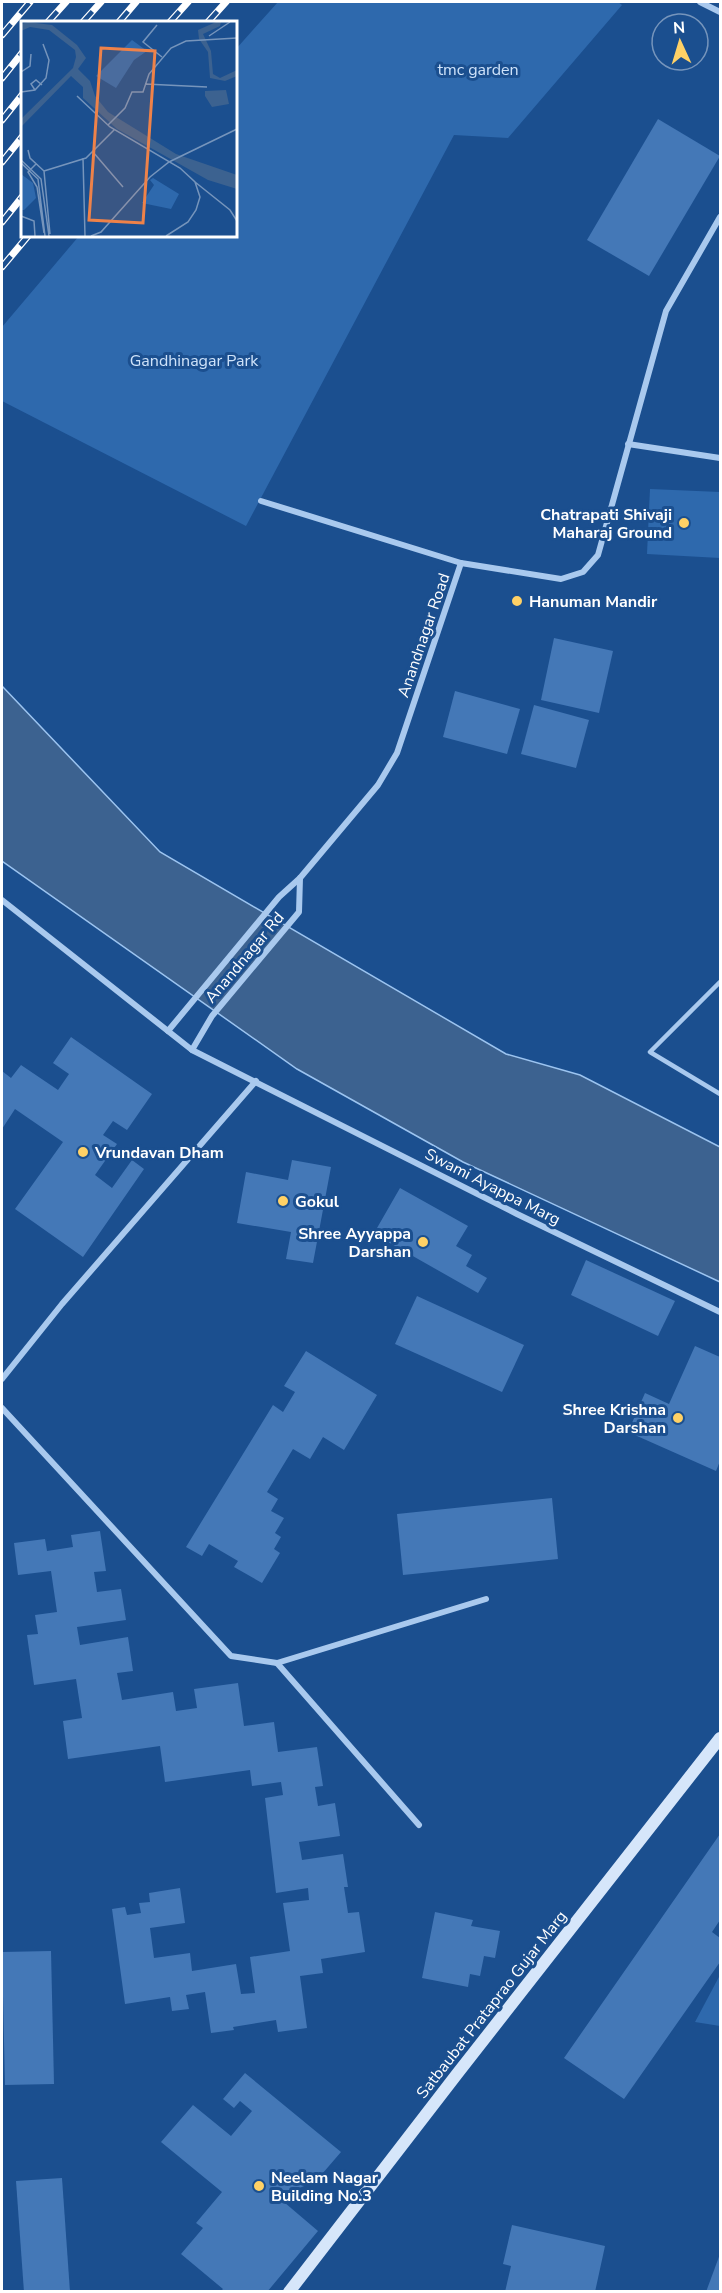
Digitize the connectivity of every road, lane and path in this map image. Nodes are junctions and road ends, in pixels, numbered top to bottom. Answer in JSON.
{"nodes":[{"id":1,"x":700,"y":2,"type":"edge"},
{"id":2,"x":720,"y":12,"type":"edge"},
{"id":3,"x":720,"y":217,"type":"edge"},
{"id":4,"x":628,"y":444,"type":"junction"},
{"id":5,"x":720,"y":458,"type":"edge"},
{"id":6,"x":261,"y":501,"type":"dead end"},
{"id":7,"x":461,"y":563,"type":"junction"},
{"id":8,"x":300,"y":878,"type":"junction"},
{"id":9,"x":2,"y":900,"type":"edge"},
{"id":10,"x":720,"y":982,"type":"edge"},
{"id":11,"x":168,"y":1031,"type":"junction"},
{"id":12,"x":192,"y":1050,"type":"junction"},
{"id":13,"x":256,"y":1081,"type":"junction"},
{"id":14,"x":720,"y":1094,"type":"edge"},
{"id":15,"x":720,"y":1312,"type":"edge"},
{"id":16,"x":2,"y":1379,"type":"edge"},
{"id":17,"x":2,"y":1408,"type":"edge"},
{"id":18,"x":486,"y":1599,"type":"dead end"},
{"id":19,"x":277,"y":1663,"type":"junction"},
{"id":20,"x":720,"y":1738,"type":"edge"},
{"id":21,"x":419,"y":1825,"type":"dead end"},
{"id":22,"x":290,"y":2292,"type":"edge"}],
"edges":[{"from":1,"to":2,"type":"street"},
{"from":3,"to":4,"type":"street","name":"Anandnagar Road"},
{"from":4,"to":5,"type":"street"},
{"from":4,"to":7,"type":"street","name":"Anandnagar Road"},
{"from":6,"to":7,"type":"street"},
{"from":7,"to":8,"type":"street","name":"Anandnagar Road"},
{"from":8,"to":11,"type":"street","name":"Anandnagar Road"},
{"from":8,"to":12,"type":"street","name":"Anandnagar Rd"},
{"from":9,"to":11,"type":"street","name":"Swami Ayappa Marg"},
{"from":10,"to":14,"type":"lane"},
{"from":11,"to":12,"type":"street","name":"Swami Ayappa Marg"},
{"from":12,"to":13,"type":"street","name":"Swami Ayappa Marg"},
{"from":13,"to":15,"type":"street","name":"Swami Ayappa Marg"},
{"from":13,"to":16,"type":"street"},
{"from":17,"to":19,"type":"street"},
{"from":18,"to":19,"type":"street"},
{"from":19,"to":21,"type":"street"},
{"from":20,"to":22,"type":"street","name":"Satbaubat Prataprao Gujar Marg"}]}
